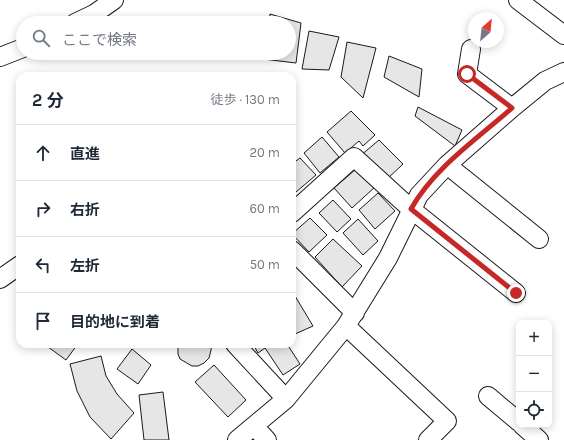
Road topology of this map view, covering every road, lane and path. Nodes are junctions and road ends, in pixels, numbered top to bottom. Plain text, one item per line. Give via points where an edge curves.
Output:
1 (114, 0) edge
2 (518, 0) edge
3 (90, 16) edge
4 (564, 36) edge
5 (471, 49) dead end
6 (16, 51) edge
7 (0, 57) edge
8 (564, 72) edge
9 (512, 108) junction
10 (448, 165) junction
11 (296, 209) edge
12 (411, 209) junction
13 (539, 239) dead end
14 (296, 255) edge
15 (16, 268) edge
16 (0, 279) edge
17 (516, 293) dead end
18 (350, 320) junction
19 (239, 348) edge
20 (488, 396) dead end
21 (286, 399) junction
22 (516, 419) edge
23 (254, 426) junction
24 (525, 428) edge
25 (237, 440) edge
26 (267, 440) edge
27 (428, 440) edge
28 (539, 440) edge

1 - 3 street
2 - 4 street
5 - 9 street via 467,74
6 - 7 street
8 - 9 street via 546,81
9 - 10 street
10 - 12 street via 419,195
10 - 13 street
11 - 12 street via 354,157
12 - 17 street
12 - 18 street via 388,258
14 - 18 street
15 - 16 street
18 - 21 street
18 - 27 street via 446,420
19 - 21 street
20 - 22 street
21 - 23 street
23 - 25 street
23 - 26 street
24 - 28 street

